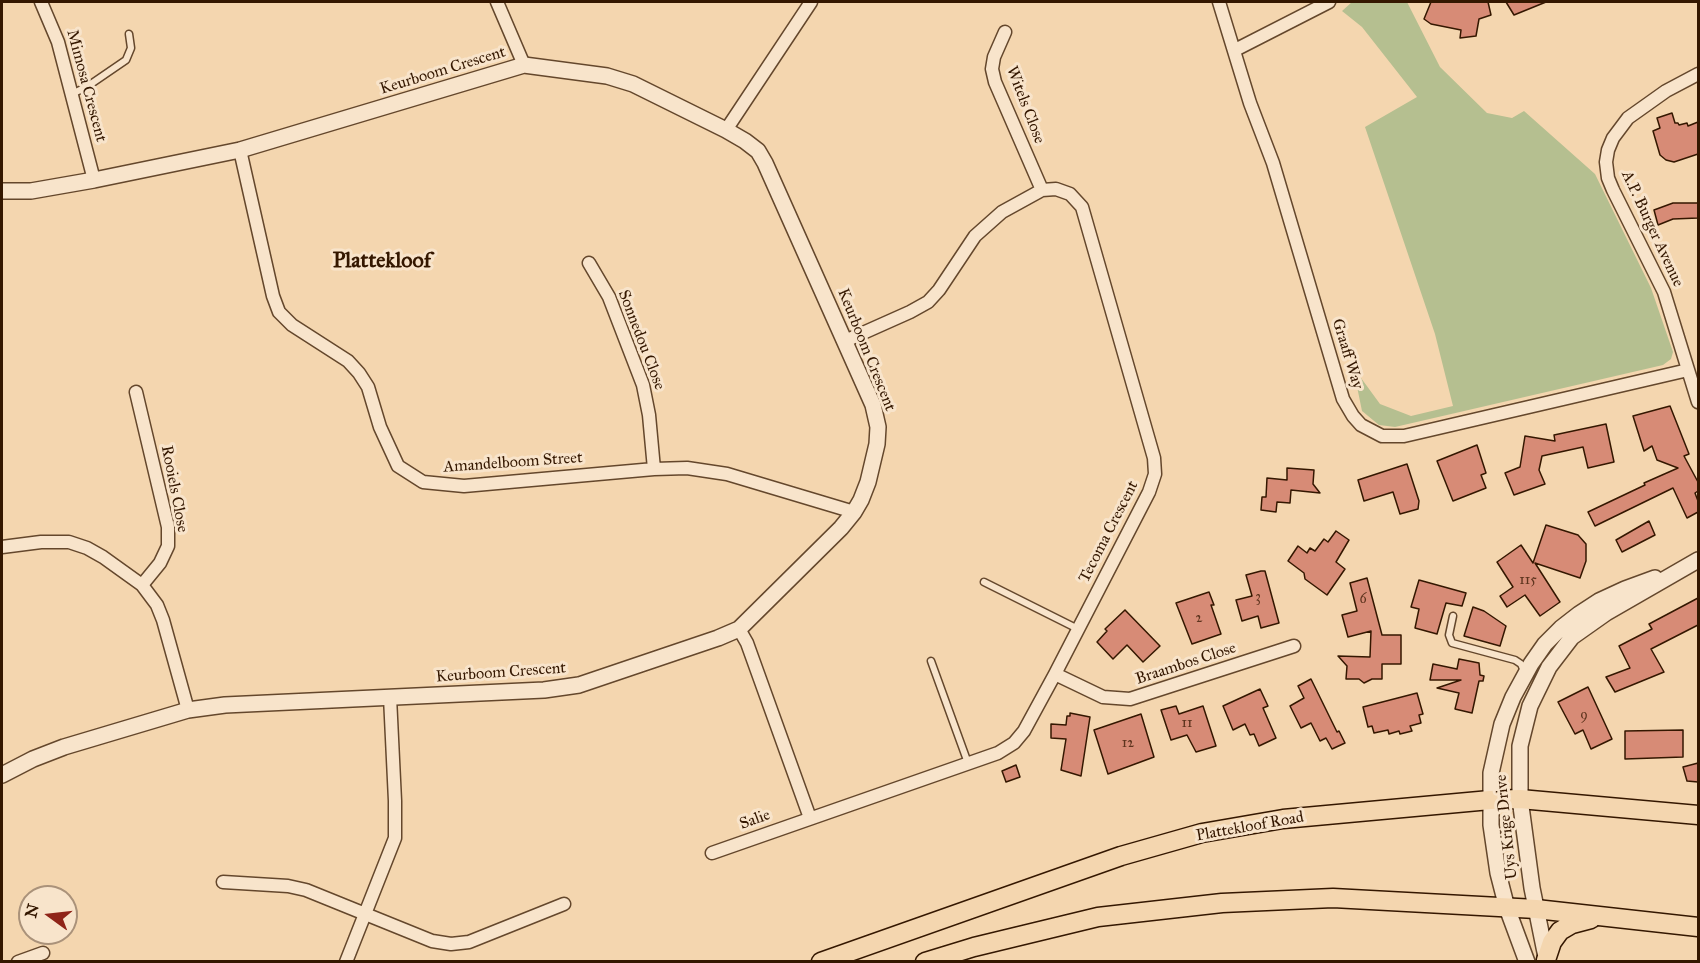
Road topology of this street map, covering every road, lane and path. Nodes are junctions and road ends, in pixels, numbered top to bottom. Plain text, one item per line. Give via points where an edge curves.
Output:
1 (41, 2) edge
2 (497, 2) edge
3 (811, 2) edge
4 (1219, 2) edge
5 (1329, 2) edge
6 (1005, 32) dead end
7 (129, 34) dead end
8 (1235, 50) junction
9 (524, 65) junction
10 (1698, 74) edge
11 (72, 93) junction
12 (726, 129) junction
13 (240, 150) junction
14 (94, 180) junction
15 (1042, 190) junction
16 (2, 191) edge
17 (589, 263) dead end
18 (845, 341) junction
19 (1688, 370) junction
20 (136, 392) dead end
21 (1698, 402) edge
22 (654, 469) junction
23 (854, 512) junction
24 (2, 547) edge
25 (1698, 560) edge
26 (1669, 575) junction
27 (984, 582) dead end
28 (142, 585) junction
29 (1453, 616) dead end
30 (739, 629) junction
31 (1078, 629) junction
32 (1294, 646) dead end
33 (931, 661) dead end
34 (1055, 674) junction
35 (1525, 674) junction
36 (390, 697) junction
37 (188, 710) junction
38 (968, 763) junction
39 (2, 776) edge
40 (1520, 799) junction
41 (1490, 800) junction
42 (1698, 815) edge
43 (810, 818) junction
44 (712, 853) dead end
45 (224, 882) dead end
46 (564, 904) dead end
47 (1507, 908) junction
48 (1536, 909) junction
49 (365, 914) junction
50 (1598, 917) junction
51 (1698, 927) edge
52 (43, 953) dead end
53 (1546, 961) edge
54 (18, 962) edge
55 (346, 962) edge
56 (821, 962) edge
57 (925, 962) edge
58 (1527, 962) edge

1 - 11 street, Mimosa Crescent via 58,42
2 - 9 street
3 - 12 street
4 - 8 street, Graaff Way
5 - 8 street
6 - 15 street, Witels Close via 992,69
7 - 11 lane via 132,48 126,60
8 - 19 street, Graaff Way via 1343,399 1361,425 1382,436 1404,436
9 - 12 street, Keurboom Crescent via 607,76 633,84
9 - 13 street, Keurboom Crescent
10 - 19 street, A.P. Burger Avenue via 1628,118 1613,138 1606,162 1613,190 1664,292
11 - 14 street, Mimosa Crescent
12 - 18 street, Keurboom Crescent via 752,146 765,163
13 - 14 street, Keurboom Crescent
13 - 22 street, Amandelboom Street via 279,312 359,373 398,466 423,482 464,486
14 - 16 street, Keurboom Crescent
15 - 18 street via 987,223 928,302
15 - 31 street, Tecoma Crescent via 1070,194 1082,207 1154,458 1155,474 1149,492
17 - 22 street, Sonnedou Close via 609,297 643,385
18 - 23 street, Keurboom Crescent via 873,405 878,427 868,482
19 - 21 street, A.P. Burger Avenue
20 - 28 street, Rooiels Close via 168,527 168,546
22 - 23 street, Amandelboom Street via 716,472
23 - 30 street, Keurboom Crescent
24 - 28 street via 69,542 95,552
25 - 26 street, Uys Krige Drive
26 - 35 street, Uys Krige Drive via 1625,589 1579,614 1545,644
26 - 40 street, Uys Krige Drive via 1591,622 1556,657 1538,687 1524,725 1519,760
27 - 31 lane
28 - 37 street via 158,606
29 - 35 lane via 1449,635 1452,643 1515,660
30 - 36 street, Keurboom Crescent via 579,685
30 - 43 street
31 - 34 street, Tecoma Crescent
32 - 34 street, Braambos Close via 1130,699 1103,697
33 - 38 lane
34 - 38 street, Tecoma Crescent via 1014,743
35 - 41 street, Uys Krige Drive via 1499,736
36 - 37 street, Keurboom Crescent
36 - 49 street via 396,821 394,838
37 - 39 street, Keurboom Crescent via 64,747
38 - 43 street, Tecoma Crescent
40 - 41 main road, Plattekloof Road
40 - 42 main road, Plattekloof Road
40 - 48 street, Uys Krige Drive
41 - 47 street, Uys Krige Drive via 1496,861
41 - 56 main road, Plattekloof Road via 1283,819 1202,833 1121,856
43 - 44 street, Salie
45 - 49 street via 306,890
46 - 49 street via 469,942 451,944 432,941
47 - 48 main road
47 - 57 main road via 1333,898 1222,903 1098,917
47 - 58 street, Uys Krige Drive
48 - 50 main road
48 - 53 street, Uys Krige Drive
49 - 55 street
50 - 51 main road
50 - 53 main road via 1560,931
52 - 54 street

